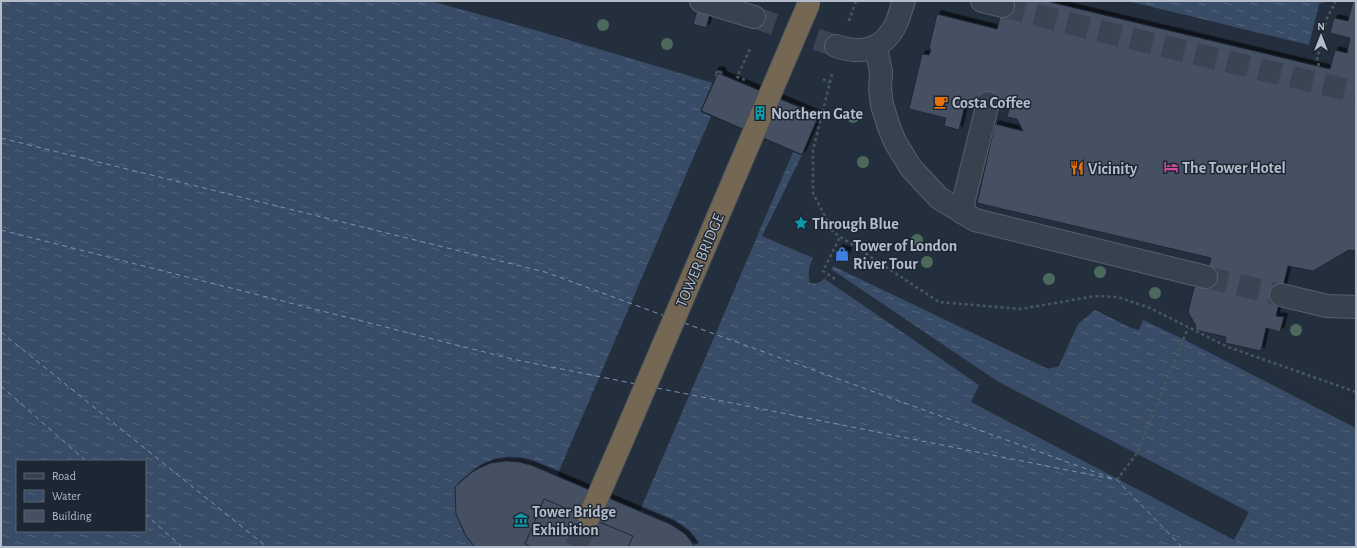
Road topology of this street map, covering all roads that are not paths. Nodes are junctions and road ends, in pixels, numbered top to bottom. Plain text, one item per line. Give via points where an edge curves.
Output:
1 (701, 1) edge
2 (904, 1) edge
3 (982, 1) edge
4 (809, 3) dead end
5 (1003, 6) tunnel mouth
6 (754, 17) tunnel mouth
7 (838, 47) tunnel mouth
8 (876, 47) junction
9 (988, 103) dead end
10 (963, 213) junction
11 (1206, 277) tunnel mouth
12 (1281, 295) tunnel mouth
13 (1356, 307) edge
14 (589, 517) tunnel mouth

1 - 6 street
2 - 8 street via 888,38
3 - 5 street
4 - 14 highway, TOWER BRIDGE, bridge
7 - 8 street via 857,51
8 - 10 street via 881,72 882,105 896,142 911,168 939,198
9 - 10 street via 964,199
10 - 11 street via 975,220
12 - 13 street via 1327,306

